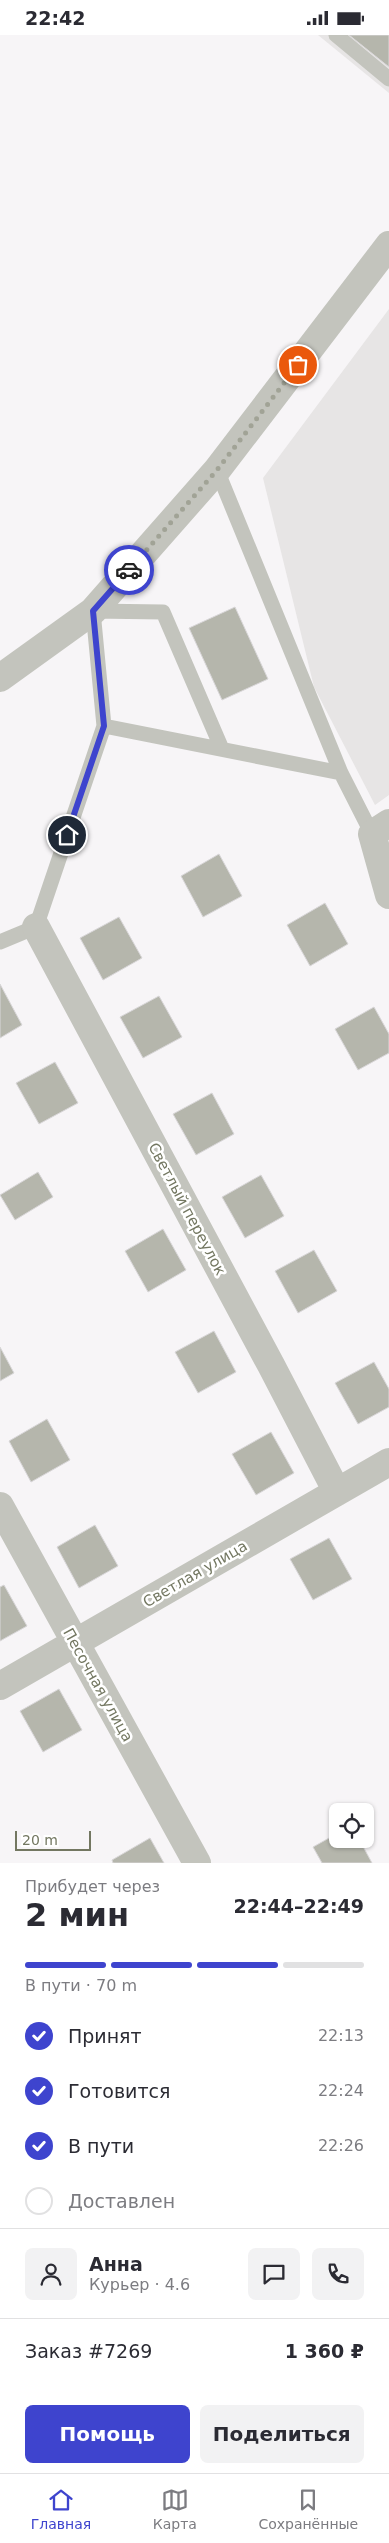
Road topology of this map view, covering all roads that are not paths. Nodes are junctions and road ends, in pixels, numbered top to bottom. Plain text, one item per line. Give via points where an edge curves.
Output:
1 (336, 35) edge
2 (389, 79) edge
3 (389, 245) edge
4 (217, 470) junction
5 (93, 611) junction
6 (0, 678) edge
7 (104, 726) junction
8 (222, 749) junction
9 (341, 773) junction
10 (380, 829) edge
11 (389, 895) edge
12 (36, 927) junction
13 (0, 941) edge
14 (389, 1462) edge
15 (336, 1492) junction
16 (0, 1506) edge
17 (75, 1643) junction
18 (0, 1686) edge
19 (197, 1863) edge

1 - 2 lane
3 - 4 street
4 - 5 street
4 - 9 lane
5 - 6 street
5 - 7 lane
5 - 8 lane via 163,613
7 - 8 lane
7 - 12 lane
8 - 9 lane
9 - 10 lane
10 - 11 street
12 - 13 lane
12 - 15 street, Светлый переулок via 272,1365
14 - 15 street, Светлая улица
15 - 17 street, Светлая улица
16 - 17 street, Песочная улица
17 - 18 street, Светлая улица
17 - 19 street, Песочная улица

